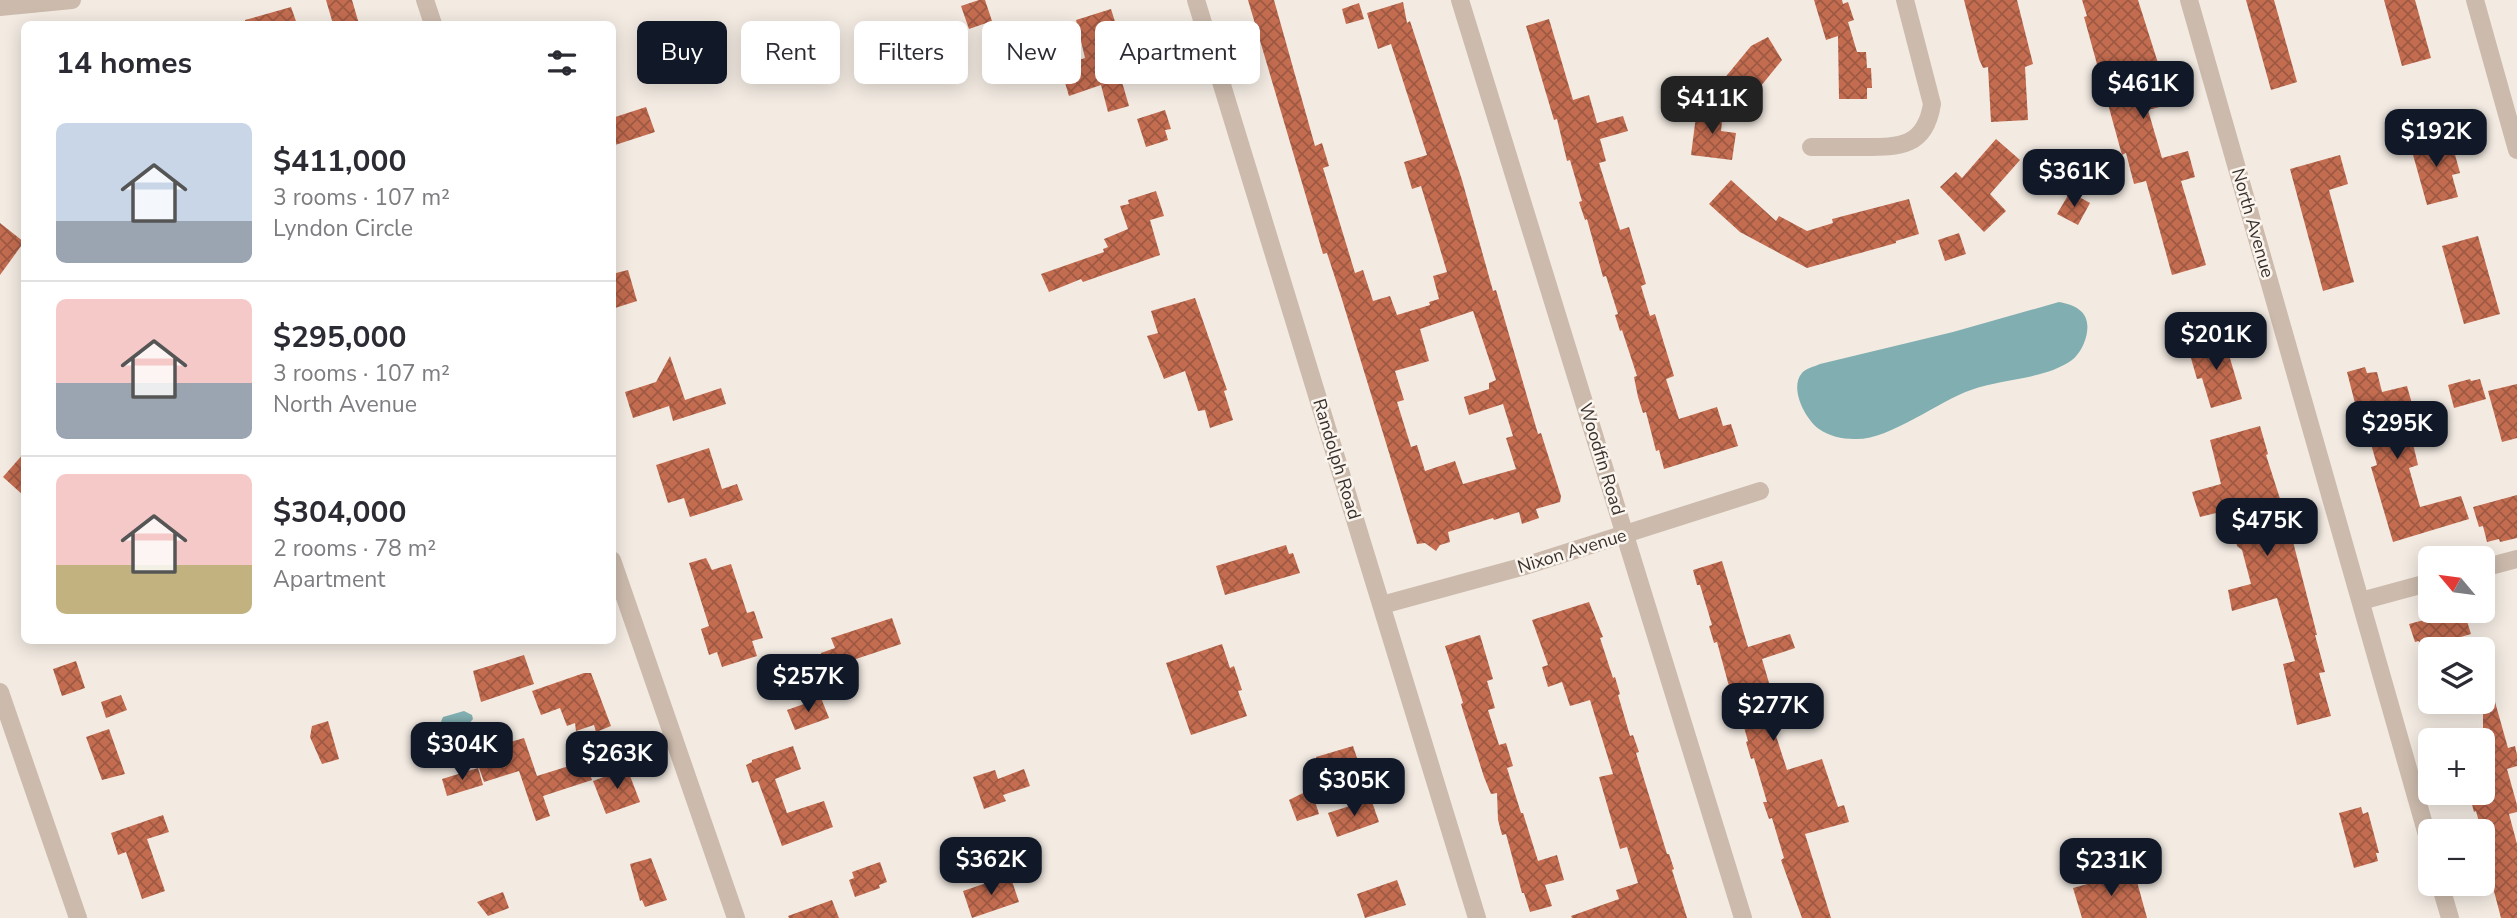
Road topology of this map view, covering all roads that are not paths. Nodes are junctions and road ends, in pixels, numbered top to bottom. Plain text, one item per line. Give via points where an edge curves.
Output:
1 (72, 0) edge
2 (425, 0) edge
3 (1196, 0) edge
4 (1460, 0) edge
5 (1905, 0) edge
6 (2189, 0) edge
7 (2475, 0) edge
8 (0, 7) edge
9 (432, 21) edge
10 (1811, 146) dead end
11 (2517, 150) edge
12 (1760, 491) dead end
13 (1625, 534) junction
14 (2517, 559) edge
15 (2496, 565) edge
16 (616, 572) edge
17 (2418, 586) edge
18 (2361, 601) junction
19 (1382, 605) junction
20 (0, 692) edge
21 (2423, 819) edge
22 (2444, 896) edge
23 (78, 918) edge
24 (736, 918) edge
25 (1477, 918) edge
26 (1743, 918) edge
27 (2450, 918) edge

1 - 8 street
2 - 9 street
3 - 19 street, Randolph Road
4 - 13 street, Woodfin Road
5 - 10 street via 1931,104 1923,131 1895,147
6 - 18 street, North Avenue
7 - 11 street
12 - 13 street, Nixon Avenue
13 - 19 street, Nixon Avenue
13 - 26 street, Woodfin Road
14 - 15 street
16 - 24 street
17 - 18 street
18 - 21 street, North Avenue
19 - 25 street, Randolph Road
20 - 23 street
22 - 27 street

